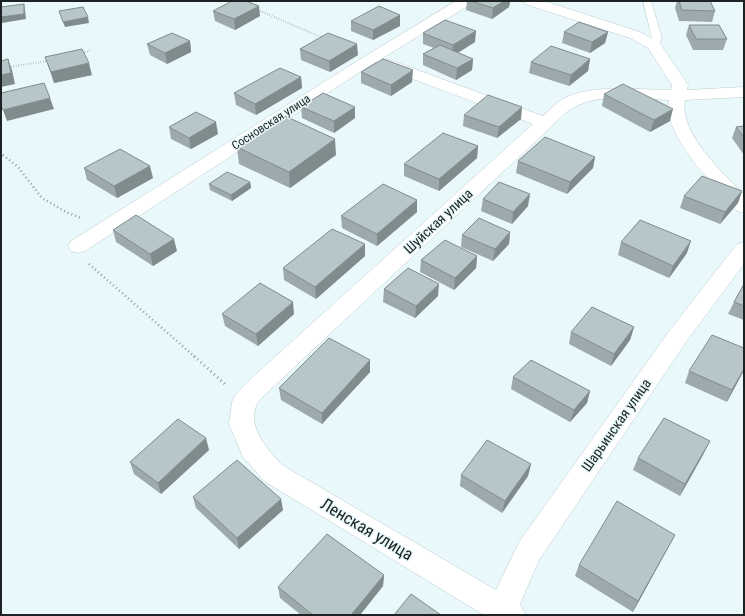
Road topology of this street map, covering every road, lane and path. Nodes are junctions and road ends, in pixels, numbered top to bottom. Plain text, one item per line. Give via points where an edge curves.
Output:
1 (466, 1) edge
2 (530, 1) edge
3 (647, 1) edge
4 (252, 8) edge
5 (324, 39) edge
6 (654, 45) junction
7 (91, 50) dead end
8 (78, 54) edge
9 (372, 58) junction
10 (50, 60) edge
11 (1, 68) edge
12 (744, 92) edge
13 (678, 95) junction
14 (544, 123) junction
15 (1, 153) edge
16 (744, 207) edge
17 (78, 246) junction
18 (744, 250) edge
19 (243, 413) junction
20 (507, 612) edge

1 - 9 street, Сосновская улица
2 - 6 street via 635,35
3 - 6 lane via 657,38
4 - 5 path
6 - 13 street via 680,85
7 - 8 path
9 - 14 street
9 - 17 street, Сосновская улица
10 - 11 path
12 - 13 street, Шуйская улица
13 - 14 street, Шуйская улица via 600,94 580,98 567,104
13 - 16 street via 676,111 682,131
14 - 19 street, Шуйская улица via 264,381
15 - 17 path via 18,167 42,198 82,219
17 - 19 path via 82,258 176,338
18 - 20 street, Шарьинская улица via 678,336 529,551
19 - 20 street, Ленская улица via 252,449 273,473

